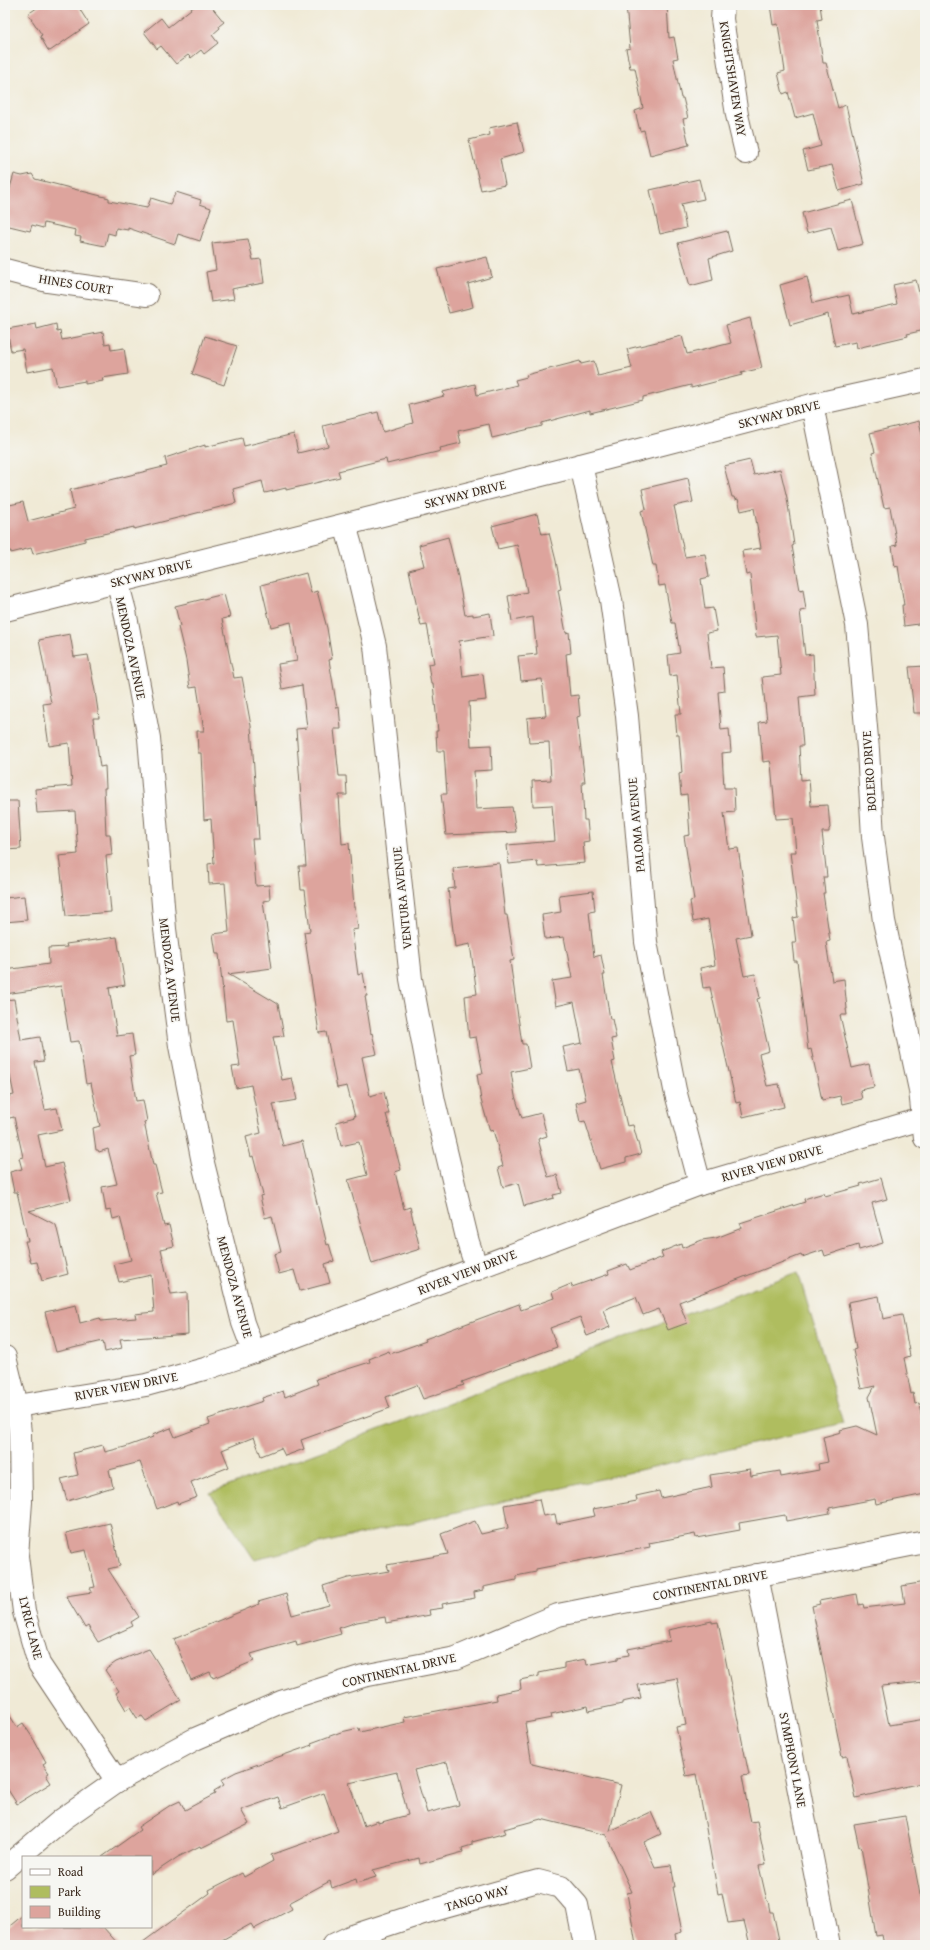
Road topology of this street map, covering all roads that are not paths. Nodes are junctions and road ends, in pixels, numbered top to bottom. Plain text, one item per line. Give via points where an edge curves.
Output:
1 (722, 5) edge
2 (746, 153) dead end
3 (5, 270) edge
4 (147, 295) dead end
5 (925, 380) edge
6 (812, 405) junction
7 (581, 465) junction
8 (344, 525) junction
9 (117, 581) junction
10 (5, 610) edge
11 (924, 1125) edge
12 (700, 1184) junction
13 (477, 1269) junction
14 (254, 1352) junction
15 (5, 1357) edge
16 (11, 1407) edge
17 (925, 1542) edge
18 (757, 1575) junction
19 (117, 1781) junction
20 (5, 1868) edge
21 (333, 1945) edge
22 (585, 1945) edge
23 (829, 1945) edge

1 - 2 street, KNIGHTSHAVEN WAY via 737,115
3 - 4 street, HINES COURT via 48,281
5 - 6 street, SKYWAY DRIVE
6 - 7 street, SKYWAY DRIVE
6 - 11 street, BOLERO DRIVE via 857,625 874,845 884,921 920,1090
7 - 8 street, SKYWAY DRIVE
7 - 12 street, PALOMA AVENUE via 612,607 627,716 646,942 675,1090
8 - 9 street, SKYWAY DRIVE
8 - 13 street, VENTURA AVENUE via 375,646 411,979 434,1101 468,1242
9 - 10 street, SKYWAY DRIVE
9 - 14 street, MENDOZA AVENUE via 149,738 164,929 180,1046 203,1163 243,1323
11 - 12 street, RIVER VIEW DRIVE
12 - 13 street, RIVER VIEW DRIVE
13 - 14 street, RIVER VIEW DRIVE
14 - 16 street, RIVER VIEW DRIVE via 146,1385
15 - 16 street, LYRIC LANE
16 - 19 street, LYRIC LANE via 20,1433 21,1502 17,1556 24,1612 39,1664
17 - 18 street, CONTINENTAL DRIVE
18 - 19 street, CONTINENTAL DRIVE via 558,1615 456,1658 363,1676 281,1702 195,1739
18 - 23 street, SYMPHONY LANE
19 - 20 street, CONTINENTAL DRIVE via 63,1819
21 - 22 street, TANGO WAY via 420,1914 538,1881 560,1887 577,1906

